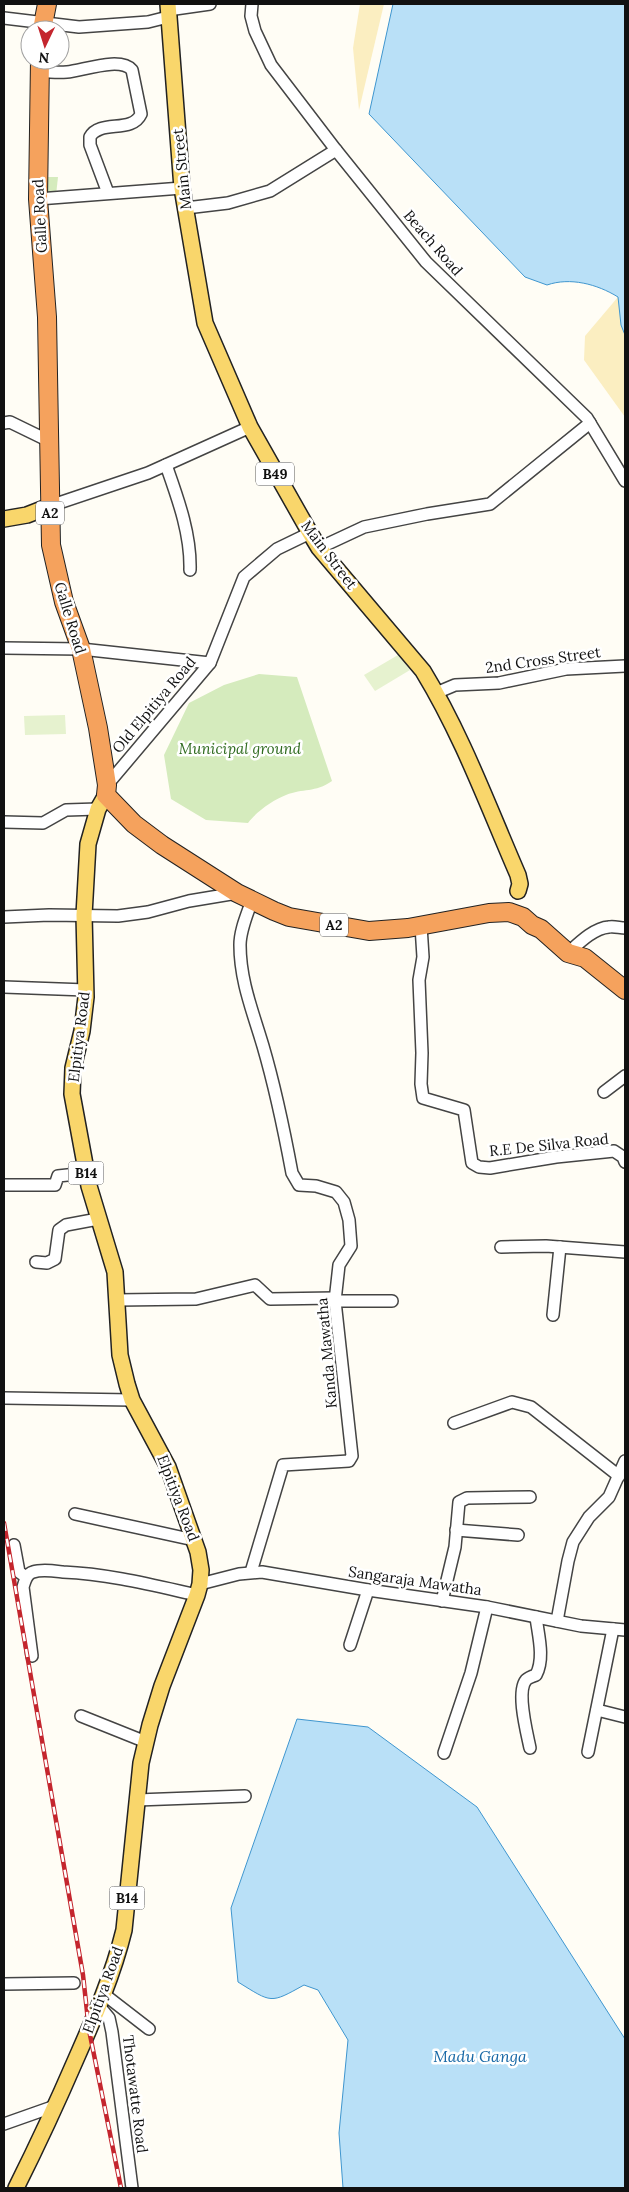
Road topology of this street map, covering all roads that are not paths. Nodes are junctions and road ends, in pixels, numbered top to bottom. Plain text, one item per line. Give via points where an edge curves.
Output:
1 (47, 4) edge
2 (210, 4) edge
3 (252, 4) edge
4 (168, 10) edge
5 (4, 18) edge
6 (43, 20) edge
7 (20, 21) edge
8 (70, 27) edge
9 (39, 70) edge
10 (59, 70) edge
11 (336, 150) junction
12 (182, 188) junction
13 (108, 193) junction
14 (38, 199) junction
15 (186, 208) junction
16 (4, 423) edge
17 (590, 423) junction
18 (250, 427) junction
19 (49, 441) junction
20 (166, 465) junction
21 (625, 481) edge
22 (50, 506) junction
23 (4, 519) edge
24 (310, 534) junction
25 (320, 548) junction
26 (190, 570) dead end
27 (4, 648) edge
28 (81, 649) junction
29 (210, 663) junction
30 (625, 666) edge
31 (436, 693) junction
32 (104, 796) junction
33 (4, 822) edge
34 (244, 896) junction
35 (516, 898) junction
36 (84, 915) junction
37 (4, 917) edge
38 (445, 920) junction
39 (420, 926) junction
40 (625, 928) edge
41 (540, 929) junction
42 (568, 953) junction
43 (4, 987) edge
44 (86, 990) junction
45 (625, 990) edge
46 (625, 1076) edge
47 (604, 1092) dead end
48 (625, 1162) edge
49 (86, 1173) junction
50 (4, 1185) edge
51 (98, 1219) junction
52 (560, 1247) junction
53 (502, 1248) dead end
54 (625, 1252) edge
55 (36, 1262) dead end
56 (335, 1299) junction
57 (117, 1300) junction
58 (392, 1301) dead end
59 (554, 1315) dead end
60 (4, 1398) edge
61 (132, 1400) junction
62 (454, 1423) dead end
63 (625, 1461) edge
64 (619, 1476) junction
65 (530, 1497) dead end
66 (75, 1514) dead end
67 (456, 1530) junction
68 (518, 1535) dead end
69 (194, 1540) junction
70 (14, 1545) dead end
71 (251, 1572) junction
72 (26, 1577) junction
73 (198, 1589) junction
74 (368, 1590) junction
75 (442, 1601) junction
76 (487, 1607) junction
77 (536, 1617) junction
78 (557, 1621) junction
79 (613, 1629) junction
80 (625, 1630) edge
81 (350, 1645) dead end
82 (32, 1656) dead end
83 (597, 1710) junction
84 (82, 1716) dead end
85 (625, 1717) edge
86 (146, 1742) junction
87 (530, 1748) dead end
88 (588, 1752) dead end
89 (444, 1753) dead end
90 (245, 1796) dead end
91 (137, 1800) junction
92 (74, 1983) dead end
93 (4, 1984) edge
94 (102, 2001) junction
95 (149, 2029) dead end
96 (55, 2106) junction
97 (4, 2124) edge
98 (16, 2188) edge
99 (132, 2188) edge

1 - 6 highway
2 - 4 street
3 - 11 street, Beach Road via 255,31 271,65
4 - 8 street via 148,22
4 - 12 main road, Main Street / B49
5 - 7 street
9 - 14 highway, Galle Road / A2
10 - 13 street via 67,72 123,64 132,70 141,114 138,120 132,124 97,129 90,137
11 - 15 street via 270,191 246,199
11 - 17 street, Beach Road via 426,262
12 - 13 street
12 - 15 main road, Main Street / B49
13 - 14 street
14 - 19 highway, Galle Road / A2 via 48,317
15 - 18 main road, Main Street / B49 via 205,323
16 - 19 street via 10,422
17 - 21 street, Beach Road
17 - 25 street via 490,504 364,528
18 - 20 street
18 - 24 main road, Main Street / B49
19 - 22 highway, Galle Road / A2
20 - 22 street
20 - 26 street via 182,512 191,554
22 - 23 main road
22 - 28 highway, Galle Road / A2 via 51,546 58,580
24 - 25 main road, Main Street / B49
24 - 29 street, Old Elpitiya Road via 277,549 244,577
25 - 31 main road, Main Street / B49 via 422,671
27 - 28 street
28 - 29 street
28 - 32 highway, Galle Road / A2
29 - 32 street, Old Elpitiya Road
30 - 31 street, 2nd Cross Street via 566,669 499,683 454,685
31 - 35 main road, Main Street / B49 via 464,746 518,875 520,884
32 - 33 street via 66,810 43,823
32 - 34 highway, A2 via 148,835
32 - 36 main road, Elpitiya Road / B14 via 88,844
34 - 36 street via 189,901 118,916
34 - 39 highway, A2 via 289,917 369,931
34 - 56 street, Kanda Mawatha via 240,943 242,974 275,1092 292,1173 299,1185 336,1192 344,1202 349,1220 351,1246 339,1266
35 - 38 highway, A2
35 - 41 highway, A2 via 537,920
36 - 37 street
36 - 44 main road, Elpitiya Road / B14
38 - 39 highway, A2
38 - 41 highway, A2 via 509,912
39 - 48 street, R.E De Silva Road via 423,1098 464,1110 472,1163 490,1168 614,1152
40 - 42 street via 598,930
41 - 42 highway, A2
42 - 45 highway, A2 via 585,958
43 - 44 street
44 - 49 main road, Elpitiya Road / B14 via 72,1094
46 - 47 street
49 - 50 street via 58,1176 55,1185
49 - 51 main road, Elpitiya Road / B14
51 - 55 street via 66,1225 59,1230 55,1259 47,1263
51 - 57 main road, Elpitiya Road / B14 via 115,1272
52 - 53 street
52 - 54 street
52 - 59 street
56 - 57 street via 270,1299 254,1285 196,1299
56 - 58 street
56 - 71 street, Kanda Mawatha via 352,1456 349,1462 282,1466
57 - 61 main road, Elpitiya Road / B14 via 120,1355
60 - 61 street
61 - 69 main road, Elpitiya Road / B14 via 168,1468
62 - 64 street via 512,1402 531,1407
63 - 64 street
64 - 78 street via 609,1497 589,1517 573,1542
65 - 67 street via 467,1498 459,1502
66 - 69 street
67 - 68 street
67 - 75 street
69 - 73 main road, Elpitiya Road / B14 via 200,1570
70 - 72 street via 19,1572
71 - 73 street, Sangaraja Mawatha
71 - 74 street, Sangaraja Mawatha
72 - 73 street via 31,1572 42,1570 73,1572
72 - 82 street via 23,1587
73 - 86 main road, Elpitiya Road / B14 via 162,1686
74 - 75 street, Sangaraja Mawatha
74 - 81 street
75 - 76 street, Sangaraja Mawatha
76 - 77 street, Sangaraja Mawatha
76 - 89 street via 471,1673
77 - 78 street, Sangaraja Mawatha
77 - 87 street via 540,1644 538,1672 527,1679 522,1700
78 - 79 street, Sangaraja Mawatha
79 - 80 street, Sangaraja Mawatha
79 - 83 street
83 - 85 street
83 - 88 street
84 - 86 street
86 - 91 main road, Elpitiya Road / B14
90 - 91 street
91 - 94 main road, Elpitiya Road / B14 via 124,1930
92 - 93 street
94 - 95 street
94 - 96 main road, Elpitiya Road / B14
94 - 99 street, Thotawatte Road via 112,2032
96 - 97 street
96 - 98 main road, Elpitiya Road / B14

